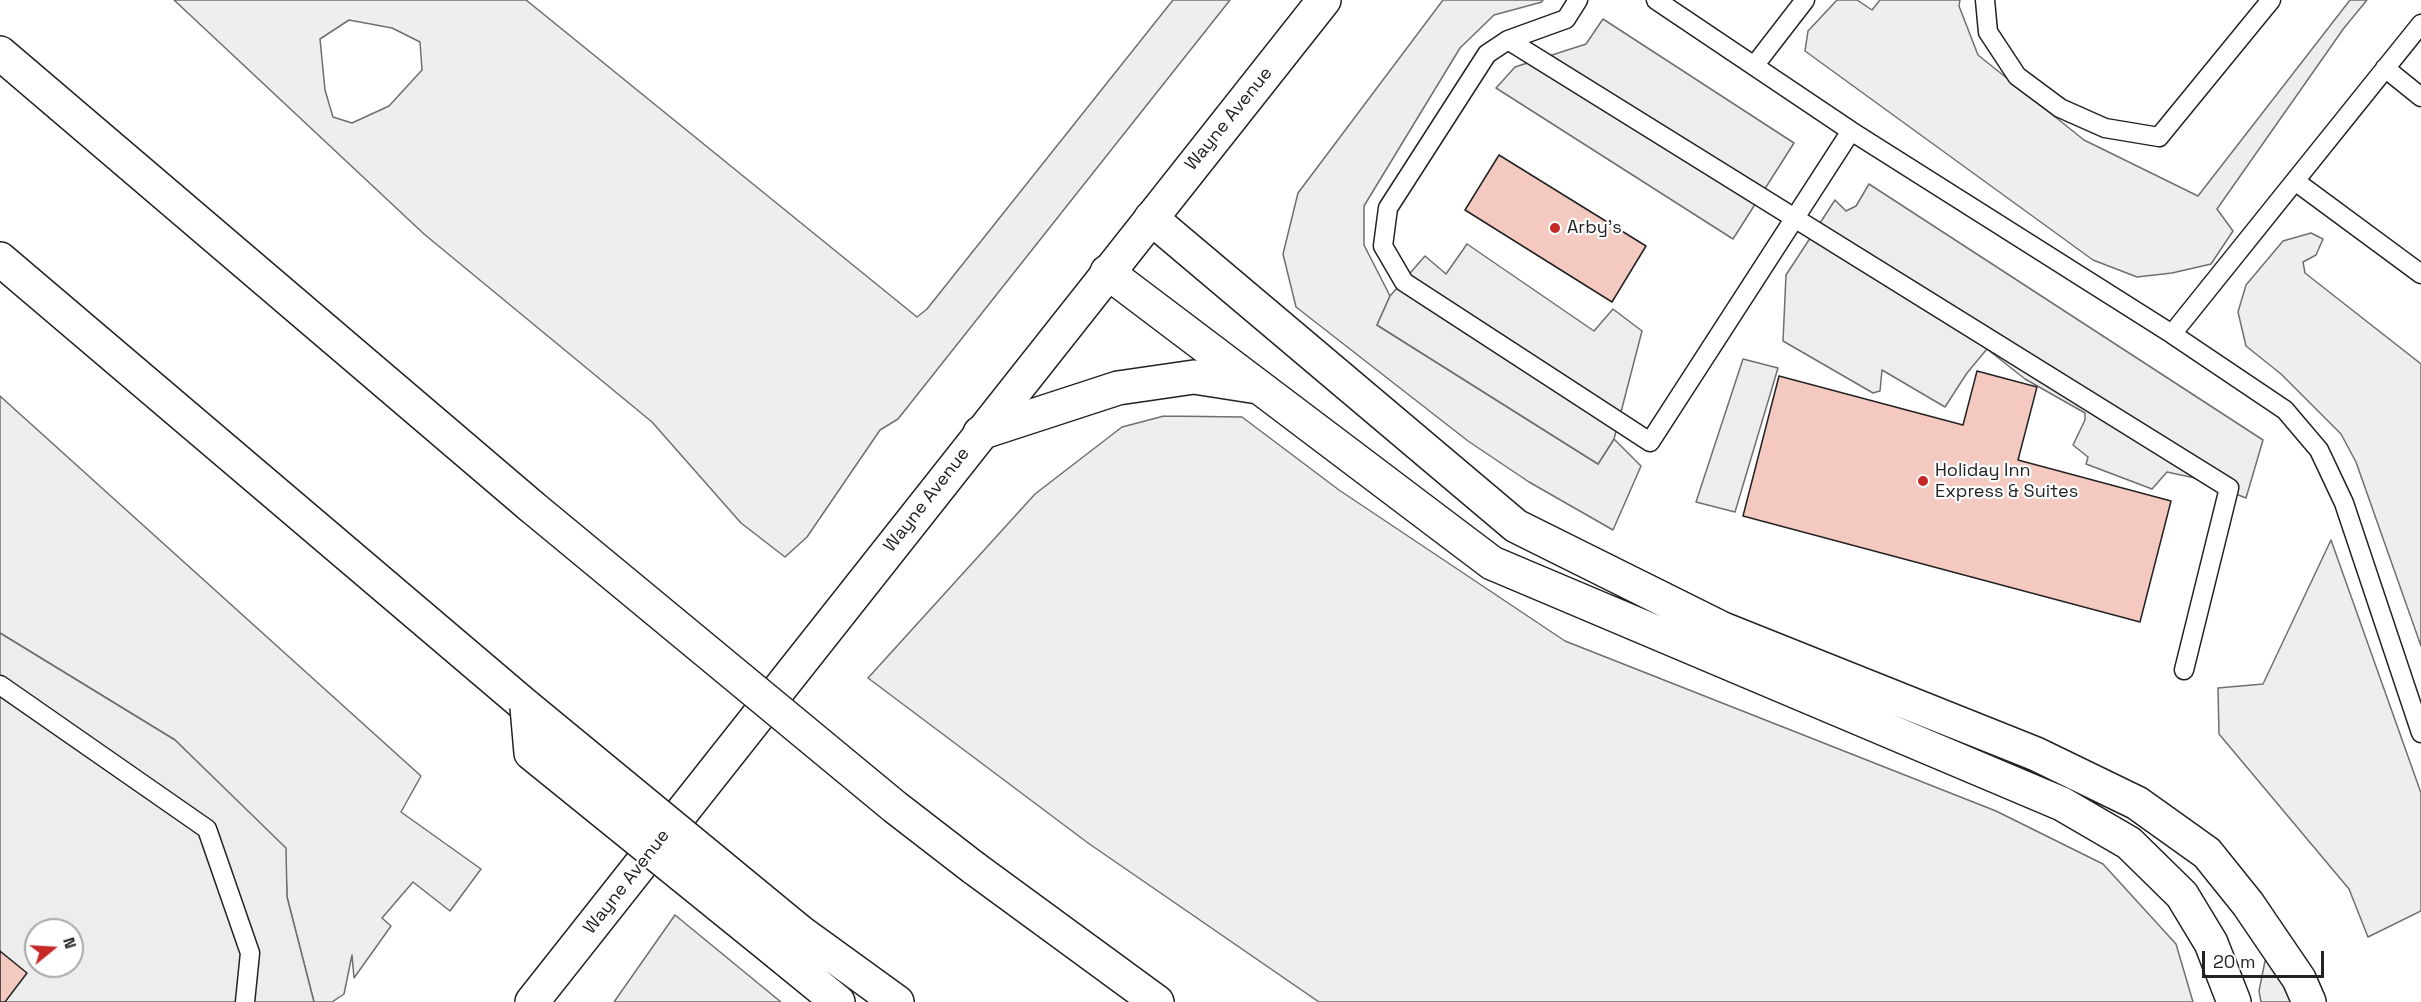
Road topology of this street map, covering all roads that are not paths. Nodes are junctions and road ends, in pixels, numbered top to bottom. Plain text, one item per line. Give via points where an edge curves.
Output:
1 (1324, 0) edge
2 (1578, 0) edge
3 (1656, 0) edge
4 (1805, 0) edge
5 (1985, 0) edge
6 (2247, 0) edge
7 (2266, 6) edge
8 (2421, 24) edge
9 (1508, 40) junction
10 (0, 53) edge
11 (1754, 66) junction
12 (2385, 68) junction
13 (2421, 97) edge
14 (1851, 131) junction
15 (2295, 181) junction
16 (1151, 218) junction
17 (1795, 218) junction
18 (0, 259) edge
19 (1107, 272) junction
20 (2421, 274) edge
21 (2172, 334) junction
22 (1260, 388) junction
23 (980, 433) junction
24 (2184, 670) dead end
25 (0, 685) edge
26 (2421, 732) edge
27 (788, 942) junction
28 (245, 1002) edge
29 (532, 1002) edge
30 (838, 1002) edge
31 (897, 1002) edge
32 (1156, 1002) edge
33 (2234, 1002) edge
34 (2309, 1002) edge

1 - 16 main road, Wayne Avenue
2 - 9 lane via 1566,19
3 - 11 lane
4 - 11 lane
5 - 7 lane via 1988,32 2017,76 2060,108 2105,129 2159,137
6 - 7 lane
8 - 12 lane
9 - 17 lane
9 - 17 lane via 1487,54 1388,208 1383,246 1404,282 1650,442
10 - 32 main road, bridge via 531,506 895,807
11 - 14 lane
12 - 13 lane
12 - 15 lane
14 - 17 lane
14 - 21 lane
15 - 20 lane
15 - 21 lane
16 - 19 main road, Wayne Avenue
16 - 34 main road via 1516,526 1724,629 2036,754 2137,802 2207,853 2248,904 2299,979
17 - 24 lane via 2229,488
18 - 27 main road, bridge via 527,706
19 - 22 main road
19 - 23 main road, Wayne Avenue
21 - 26 lane via 2285,410 2319,450 2344,503
22 - 23 main road via 1194,377 1118,388
22 - 33 main road via 1492,563 2062,804 2128,843 2182,895 2211,943
23 - 29 main road, Wayne Avenue
25 - 28 lane via 207,829 250,952
27 - 30 main road
27 - 31 main road

